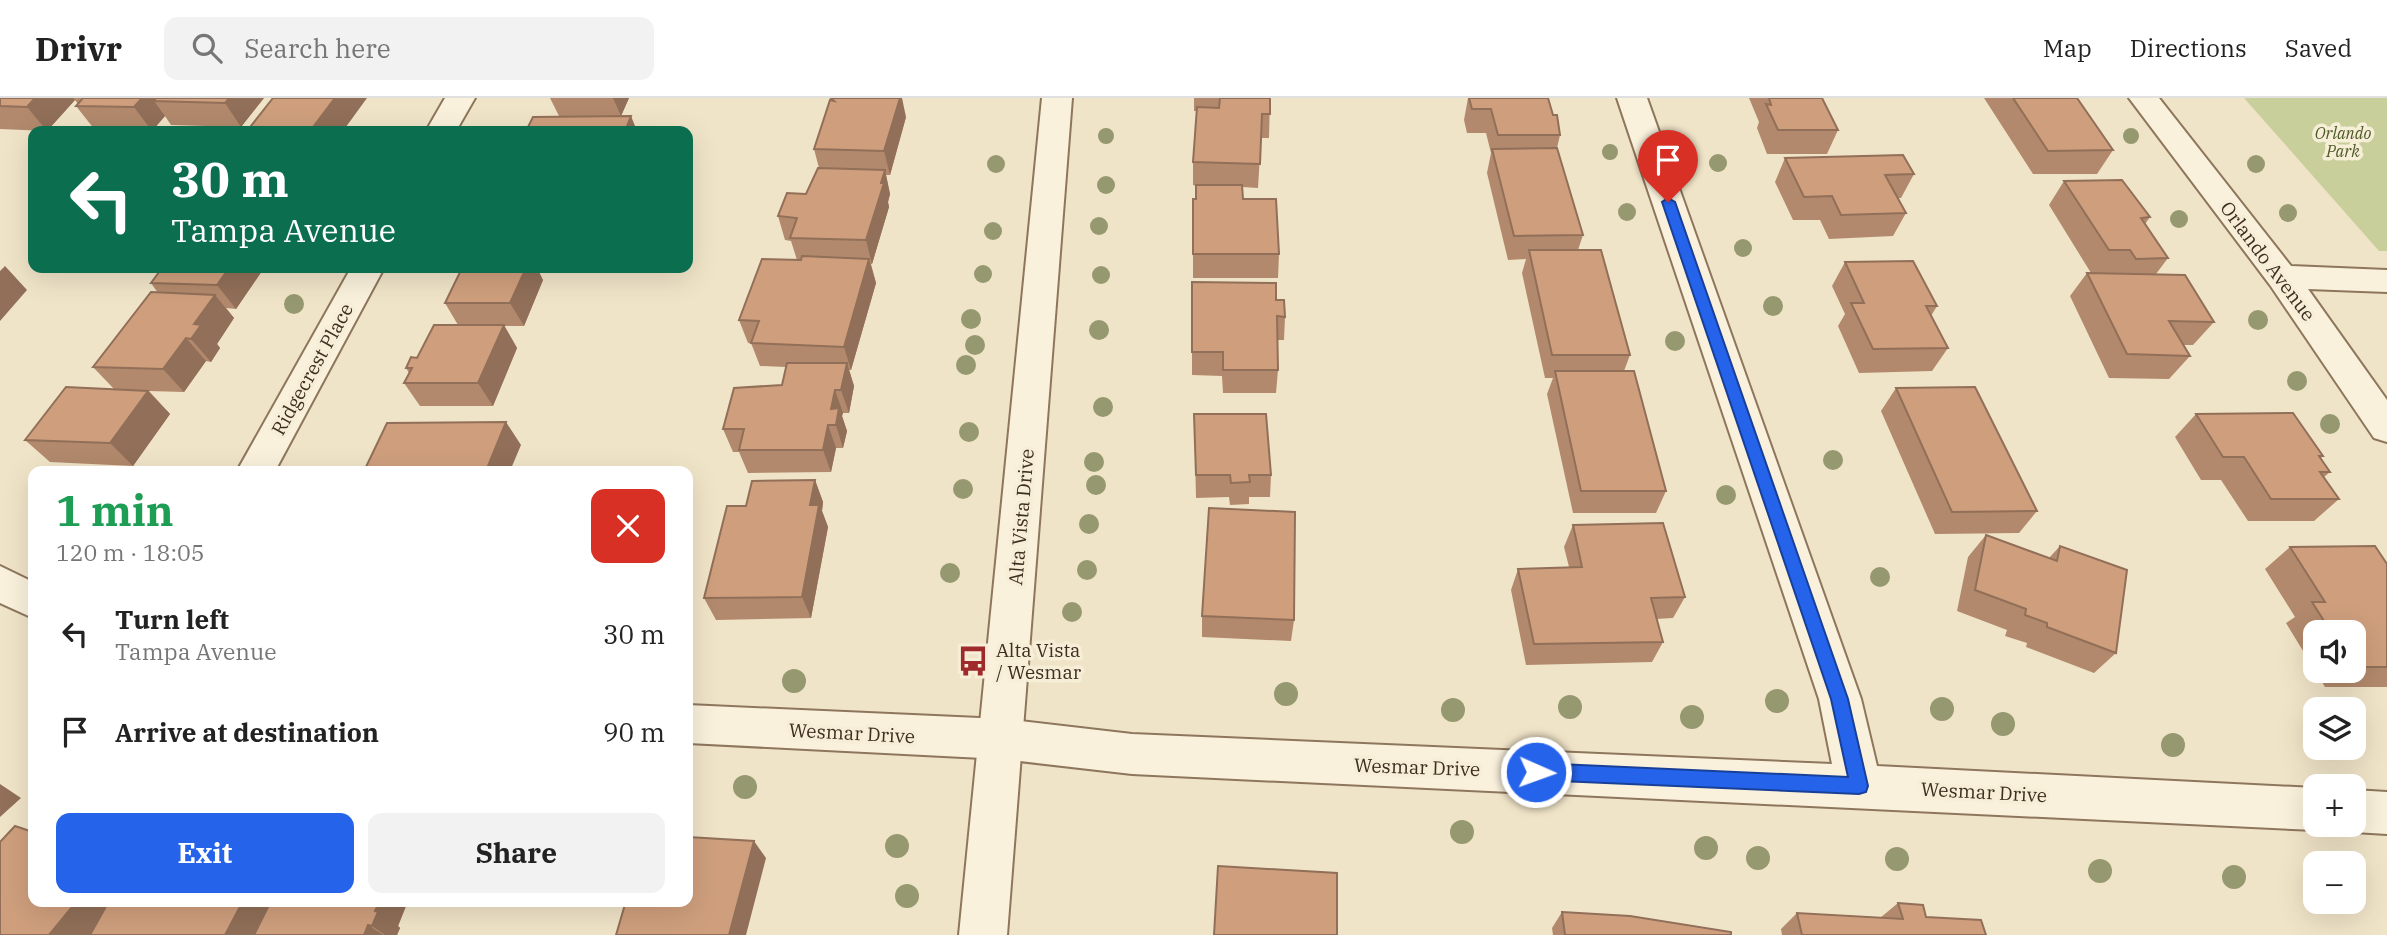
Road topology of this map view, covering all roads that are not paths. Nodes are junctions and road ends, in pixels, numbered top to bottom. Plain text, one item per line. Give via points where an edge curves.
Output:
1 (460, 98) edge
2 (1058, 98) edge
3 (1632, 98) edge
4 (2144, 98) edge
5 (444, 126) edge
6 (364, 273) edge
7 (2282, 277) junction
8 (2387, 281) edge
9 (2387, 428) edge
10 (259, 466) edge
11 (0, 583) edge
12 (28, 598) edge
13 (693, 724) edge
14 (1002, 739) junction
15 (1859, 786) junction
16 (2303, 809) edge
17 (2366, 812) edge
18 (2387, 813) edge
19 (983, 935) edge

1 - 5 street
2 - 14 street, Alta Vista Drive
3 - 15 street via 1840,699
4 - 7 street, Orlando Avenue
6 - 10 street, Ridgecrest Place
7 - 8 street
7 - 9 street, Orlando Avenue
11 - 12 street
13 - 14 street, Wesmar Drive
14 - 15 street, Wesmar Drive via 1132,754
14 - 19 street, Alta Vista Drive
15 - 16 street, Wesmar Drive
17 - 18 street

